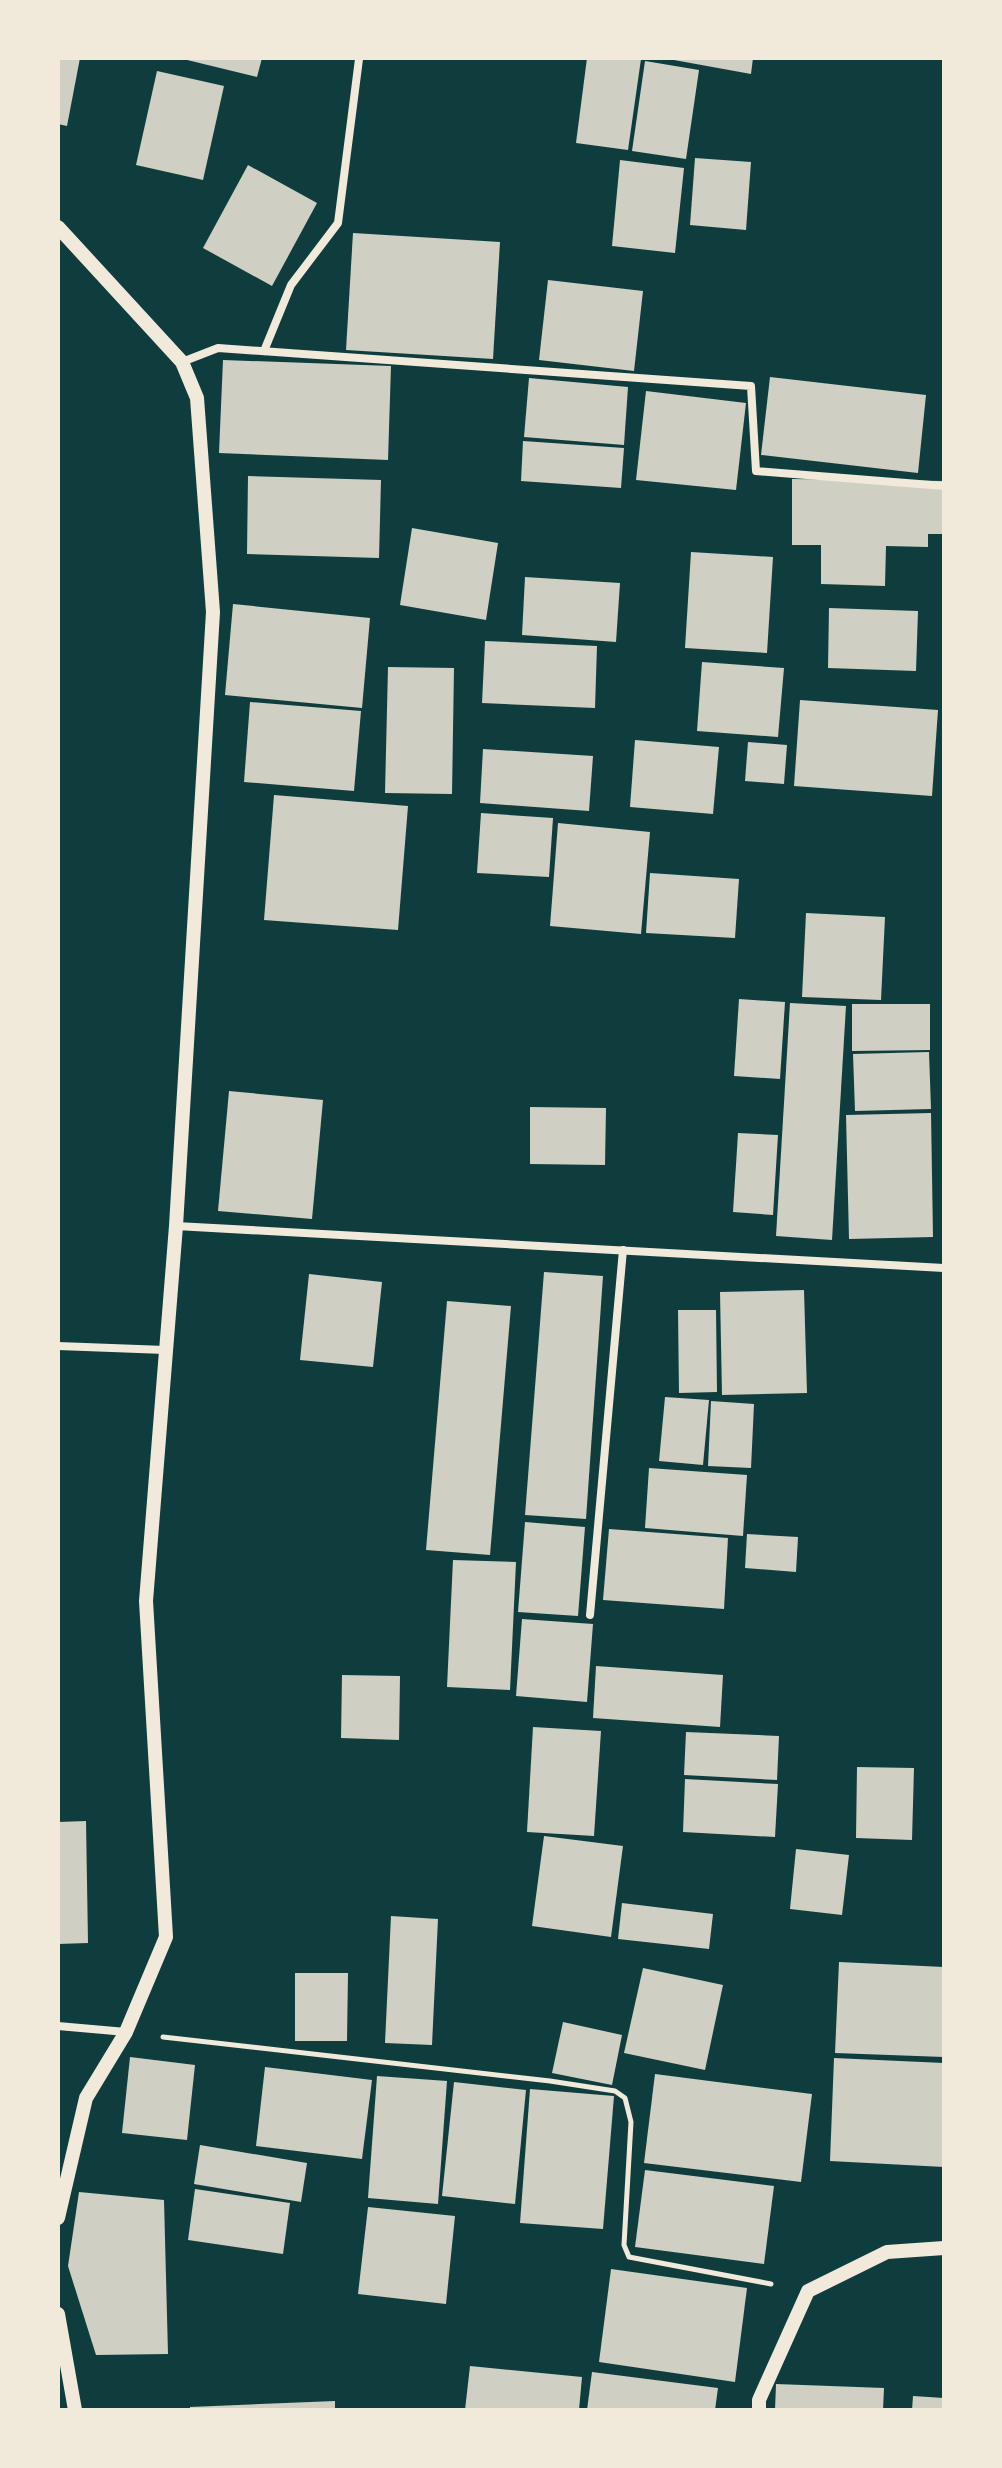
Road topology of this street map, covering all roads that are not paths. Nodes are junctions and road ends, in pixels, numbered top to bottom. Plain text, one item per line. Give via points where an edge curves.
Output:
1 (359, 59) edge
2 (58, 227) edge
3 (264, 351) junction
4 (182, 362) junction
5 (944, 486) edge
6 (176, 1226) junction
7 (623, 1250) junction
8 (944, 1268) edge
9 (58, 1346) edge
10 (165, 1350) junction
11 (590, 1615) dead end
12 (58, 2026) edge
13 (126, 2032) junction
14 (58, 2218) edge
15 (944, 2248) edge
16 (58, 2314) edge
17 (75, 2410) edge
18 (759, 2410) edge

1 - 3 street via 338,223 291,285
2 - 4 street
3 - 4 street via 218,348
3 - 5 street via 751,386 756,471
4 - 6 street via 197,398 213,612
6 - 7 street
6 - 10 street
7 - 8 street
7 - 11 street
9 - 10 street
10 - 13 street via 146,1601 166,1937
12 - 13 street
13 - 14 street via 86,2098
15 - 18 street via 887,2252 808,2291
16 - 17 street

